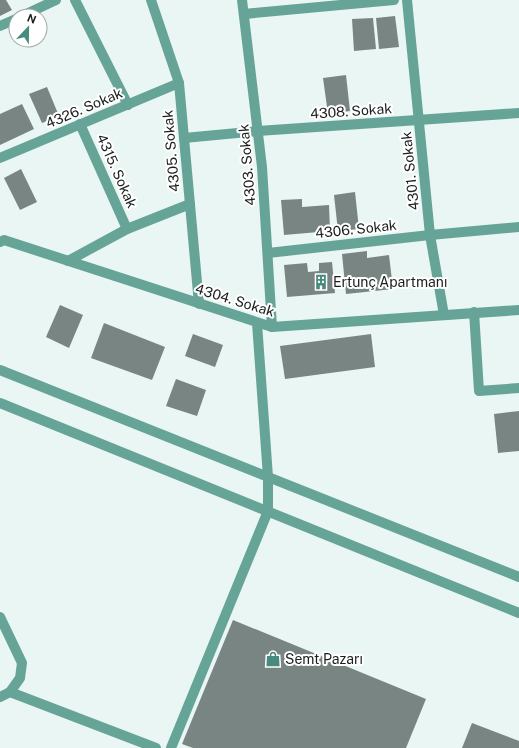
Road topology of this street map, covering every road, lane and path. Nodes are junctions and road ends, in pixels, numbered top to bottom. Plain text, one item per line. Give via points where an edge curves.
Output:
1 (56, 0) edge
2 (75, 0) edge
3 (151, 0) edge
4 (242, 0) edge
5 (394, 0) edge
6 (407, 0) edge
7 (39, 8) edge
8 (244, 14) junction
9 (179, 83) junction
10 (128, 104) junction
11 (519, 113) edge
12 (419, 120) junction
13 (80, 124) junction
14 (258, 131) junction
15 (184, 138) junction
16 (0, 158) edge
17 (190, 204) junction
18 (519, 227) edge
19 (127, 229) junction
20 (430, 235) junction
21 (1, 238) edge
22 (268, 253) junction
23 (68, 261) junction
24 (199, 304) junction
25 (519, 310) edge
26 (474, 312) junction
27 (444, 315) junction
28 (257, 322) junction
29 (272, 327) junction
30 (0, 370) edge
31 (519, 388) edge
32 (0, 403) edge
33 (268, 477) junction
34 (268, 511) junction
35 (519, 577) edge
36 (519, 613) edge
37 (0, 617) edge
38 (10, 692) junction
39 (0, 697) edge
40 (156, 748) edge
41 (171, 748) edge

1 - 7 street
2 - 10 street
3 - 9 street, 4305. Sokak
4 - 8 street, 4303. Sokak
5 - 8 street
6 - 12 street, 4301. Sokak
8 - 14 street, 4303. Sokak
9 - 10 street, 4326. Sokak
9 - 15 street, 4305. Sokak
10 - 13 street, 4326. Sokak
11 - 12 street, 4308. Sokak
12 - 14 street, 4308. Sokak
12 - 20 street, 4301. Sokak
13 - 16 street, 4326. Sokak
13 - 19 street, 4315. Sokak
14 - 15 street, 4308. Sokak
14 - 22 street, 4303. Sokak
15 - 17 street, 4305. Sokak
17 - 19 street
17 - 24 street, 4305. Sokak
18 - 20 street, 4306. Sokak
19 - 23 street
20 - 22 street, 4306. Sokak
20 - 27 street, 4301. Sokak
21 - 23 street, 4304. Sokak
22 - 29 street, 4303. Sokak
23 - 24 street, 4304. Sokak
24 - 28 street, 4304. Sokak
25 - 26 street, 4304. Sokak
26 - 27 street, 4304. Sokak
26 - 31 street via 478,391
27 - 29 street, 4304. Sokak
28 - 29 street, 4304. Sokak
28 - 33 street
30 - 33 street
32 - 34 street
33 - 34 street
33 - 35 street
34 - 36 street
34 - 41 street
37 - 38 street via 22,663 20,678
38 - 39 street
38 - 40 street

